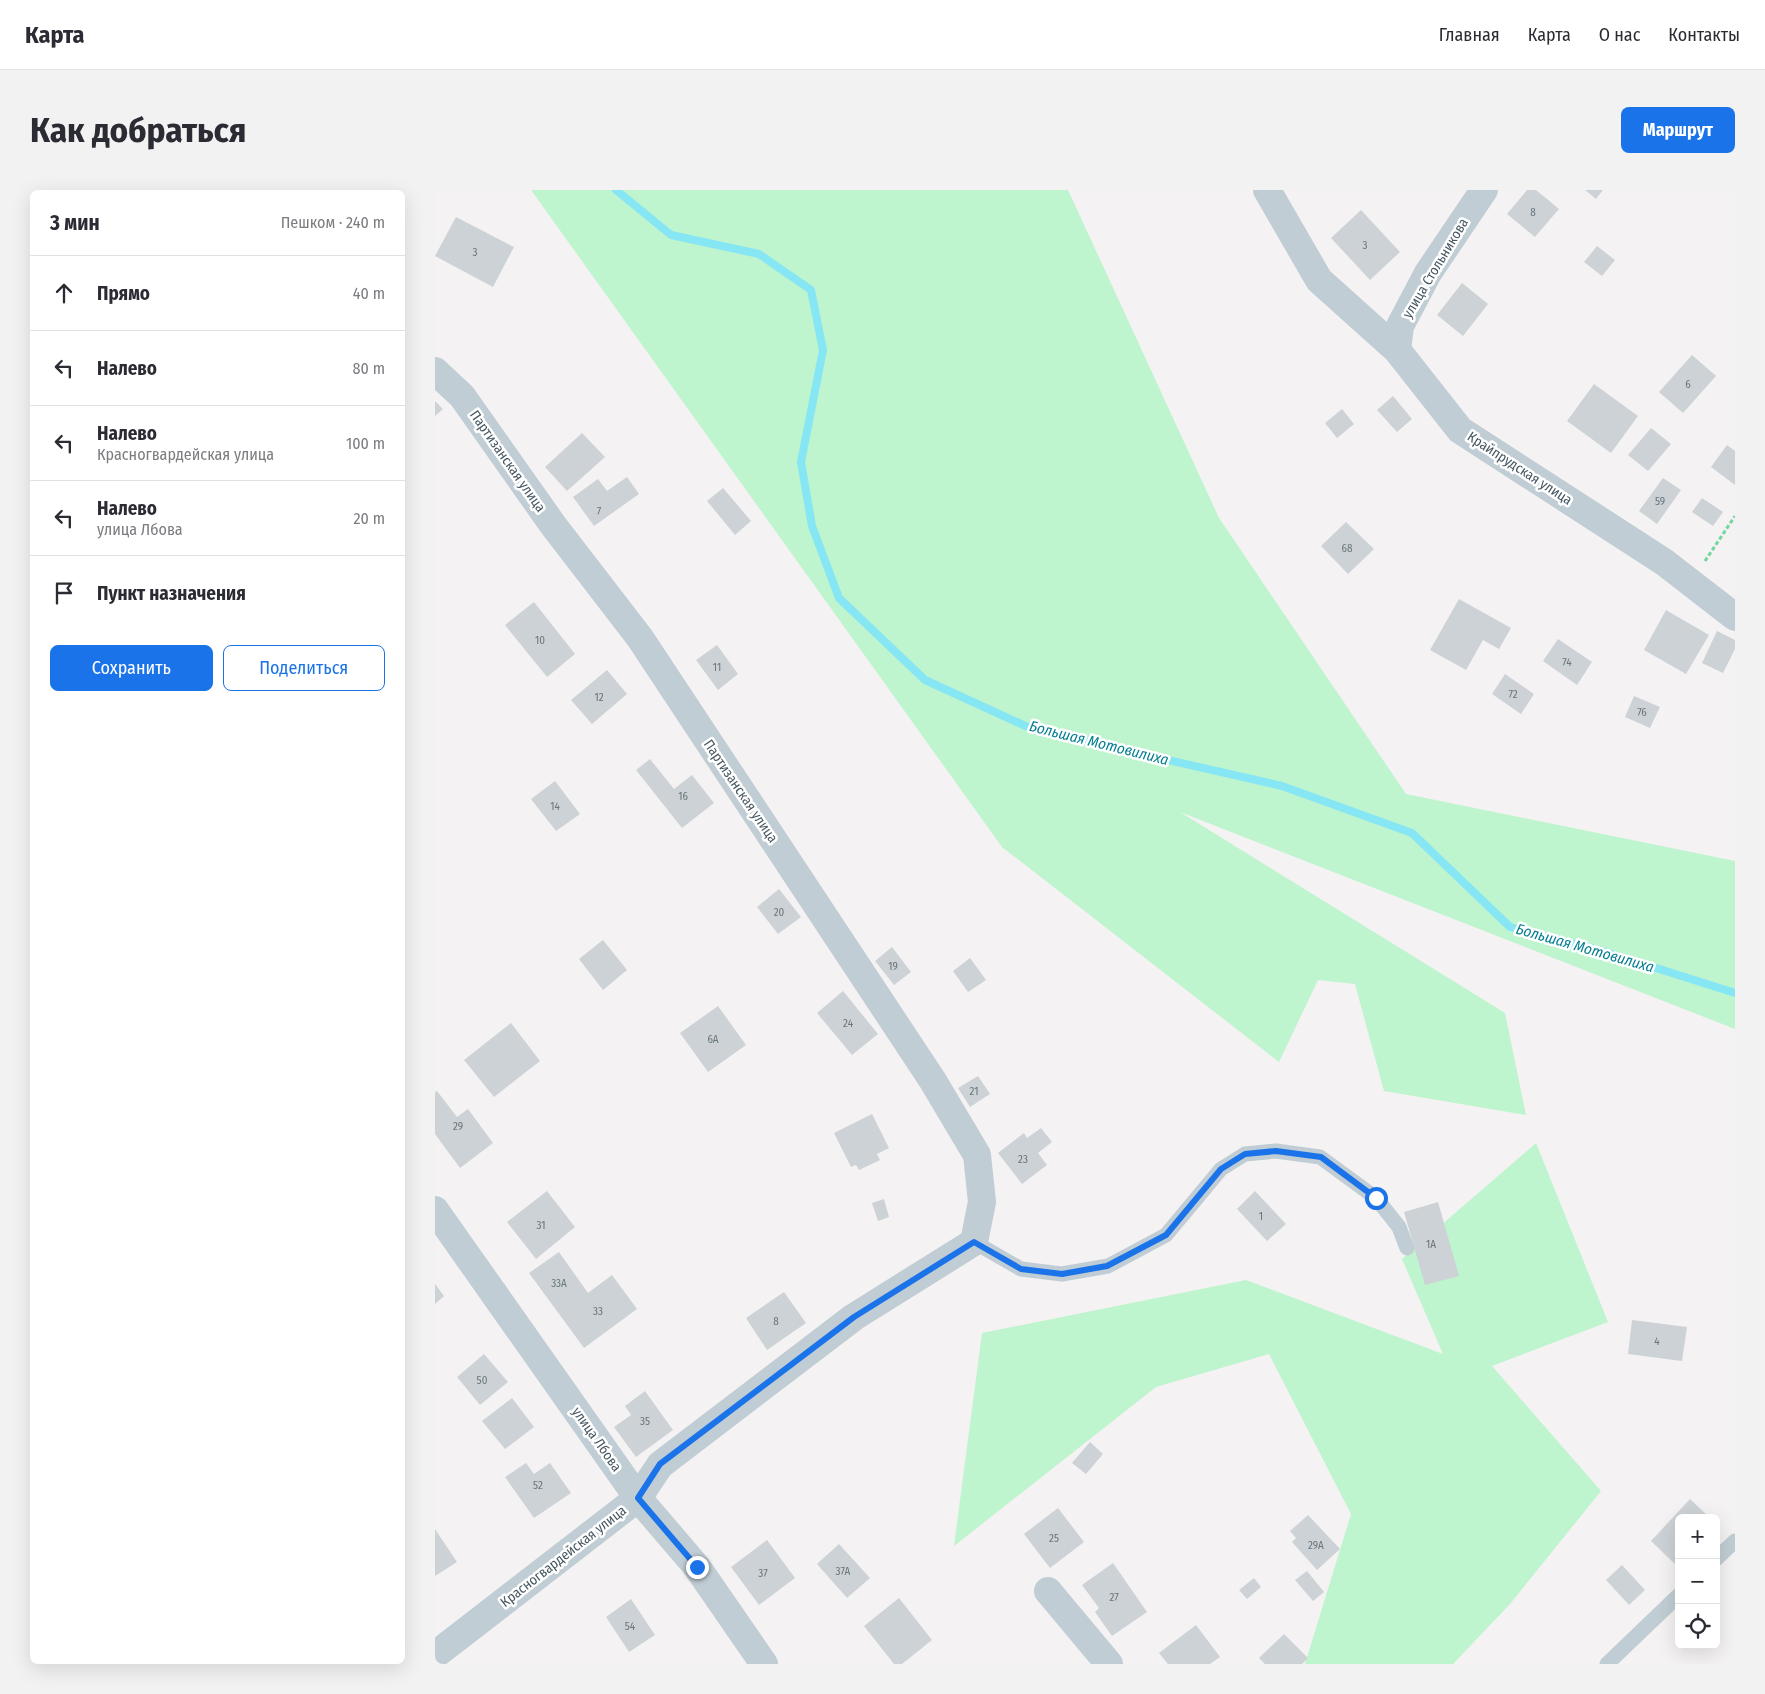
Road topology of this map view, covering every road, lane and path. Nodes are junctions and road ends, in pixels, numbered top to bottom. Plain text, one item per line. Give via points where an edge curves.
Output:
1 (1267, 190) edge
2 (1484, 190) edge
3 (1397, 350) junction
4 (435, 371) edge
5 (1735, 516) edge
6 (1691, 582) junction
7 (1735, 617) edge
8 (435, 1210) edge
9 (974, 1242) junction
10 (1407, 1248) dead end
11 (638, 1498) junction
12 (1735, 1541) edge
13 (1720, 1555) edge
14 (1048, 1591) dead end
15 (1675, 1599) edge
16 (435, 1655) edge
17 (764, 1664) edge
18 (1109, 1664) edge
19 (1607, 1664) edge

1 - 3 street, Крайпрудская улица via 1319,280
2 - 3 street, улица Стольникова via 1428,273 1400,326
3 - 6 street, Крайпрудская улица via 1460,430
4 - 9 street, Партизанская улица via 462,396 553,525 640,638 933,1081 977,1155 982,1202
5 - 6 path
6 - 7 street, Крайпрудская улица
8 - 11 street, улица Лбова
9 - 10 lane via 1021,1269 1062,1274 1107,1266 1166,1235 1221,1169 1245,1154 1276,1151 1321,1157 1376,1198 1399,1227
9 - 11 street, Красногвардейская улица via 854,1317 660,1464
11 - 16 street, Красногвардейская улица
11 - 17 street, улица Лбова via 697,1567
12 - 13 lane
14 - 18 street
15 - 19 lane

